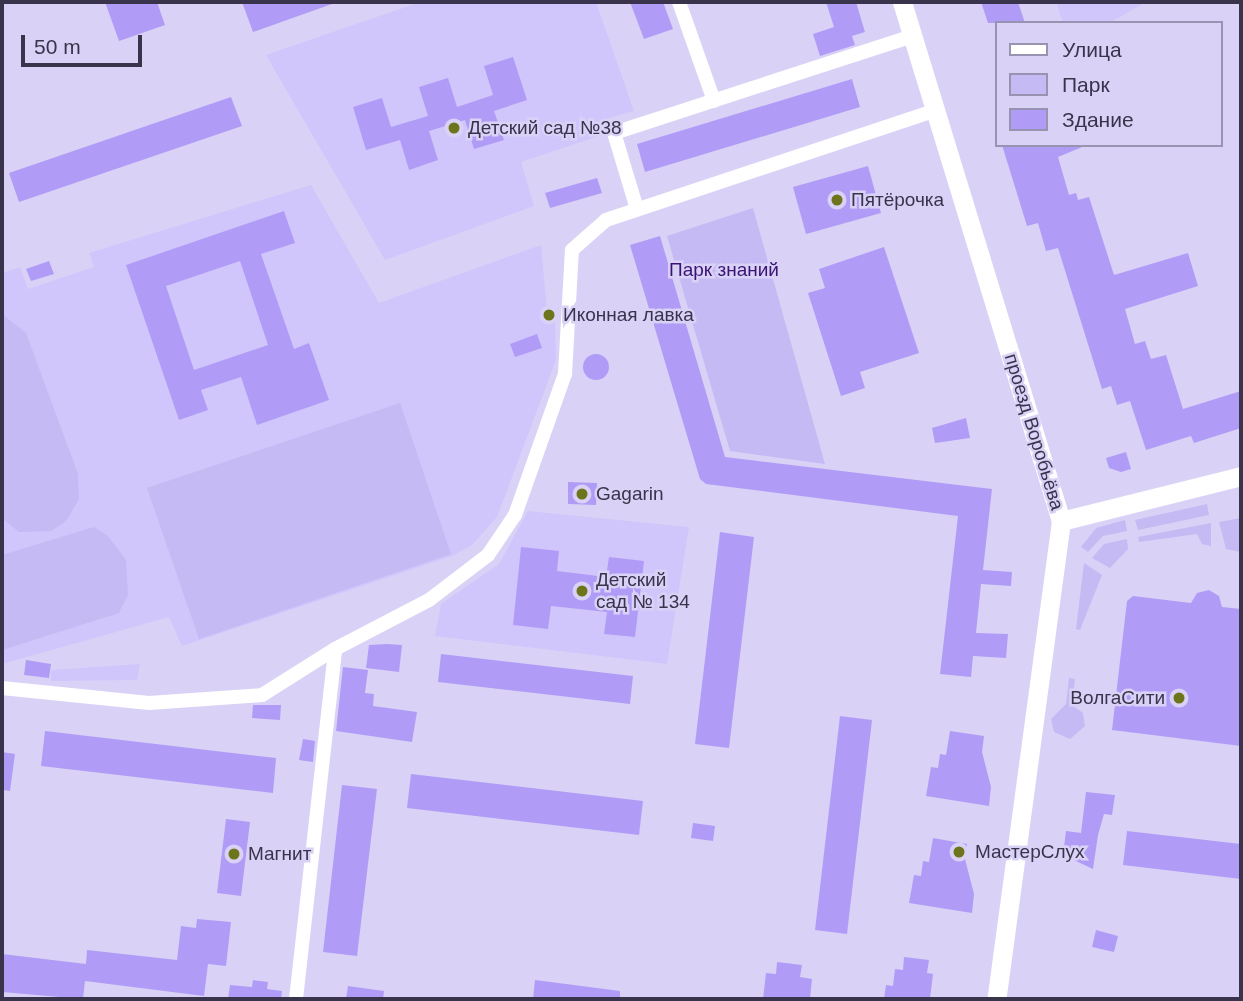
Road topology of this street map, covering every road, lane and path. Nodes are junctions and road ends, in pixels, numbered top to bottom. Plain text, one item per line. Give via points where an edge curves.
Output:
1 (679, 2) edge
2 (902, 2) edge
3 (913, 36) junction
4 (714, 101) junction
5 (936, 110) junction
6 (637, 209) junction
7 (1241, 476) edge
8 (1061, 521) junction
9 (335, 649) junction
10 (2, 688) edge
11 (296, 999) edge
12 (996, 999) edge

1 - 4 street
2 - 3 main road, проезд Воробьёва
3 - 4 street
3 - 5 main road, проезд Воробьёва
4 - 6 street via 614,133
5 - 6 street
5 - 8 main road, проезд Воробьёва
6 - 9 street via 606,220 572,250 565,374 515,515 488,555 429,600
7 - 8 main road
8 - 12 main road, проезд Воробьёва
9 - 10 street via 262,695 149,702
9 - 11 street

